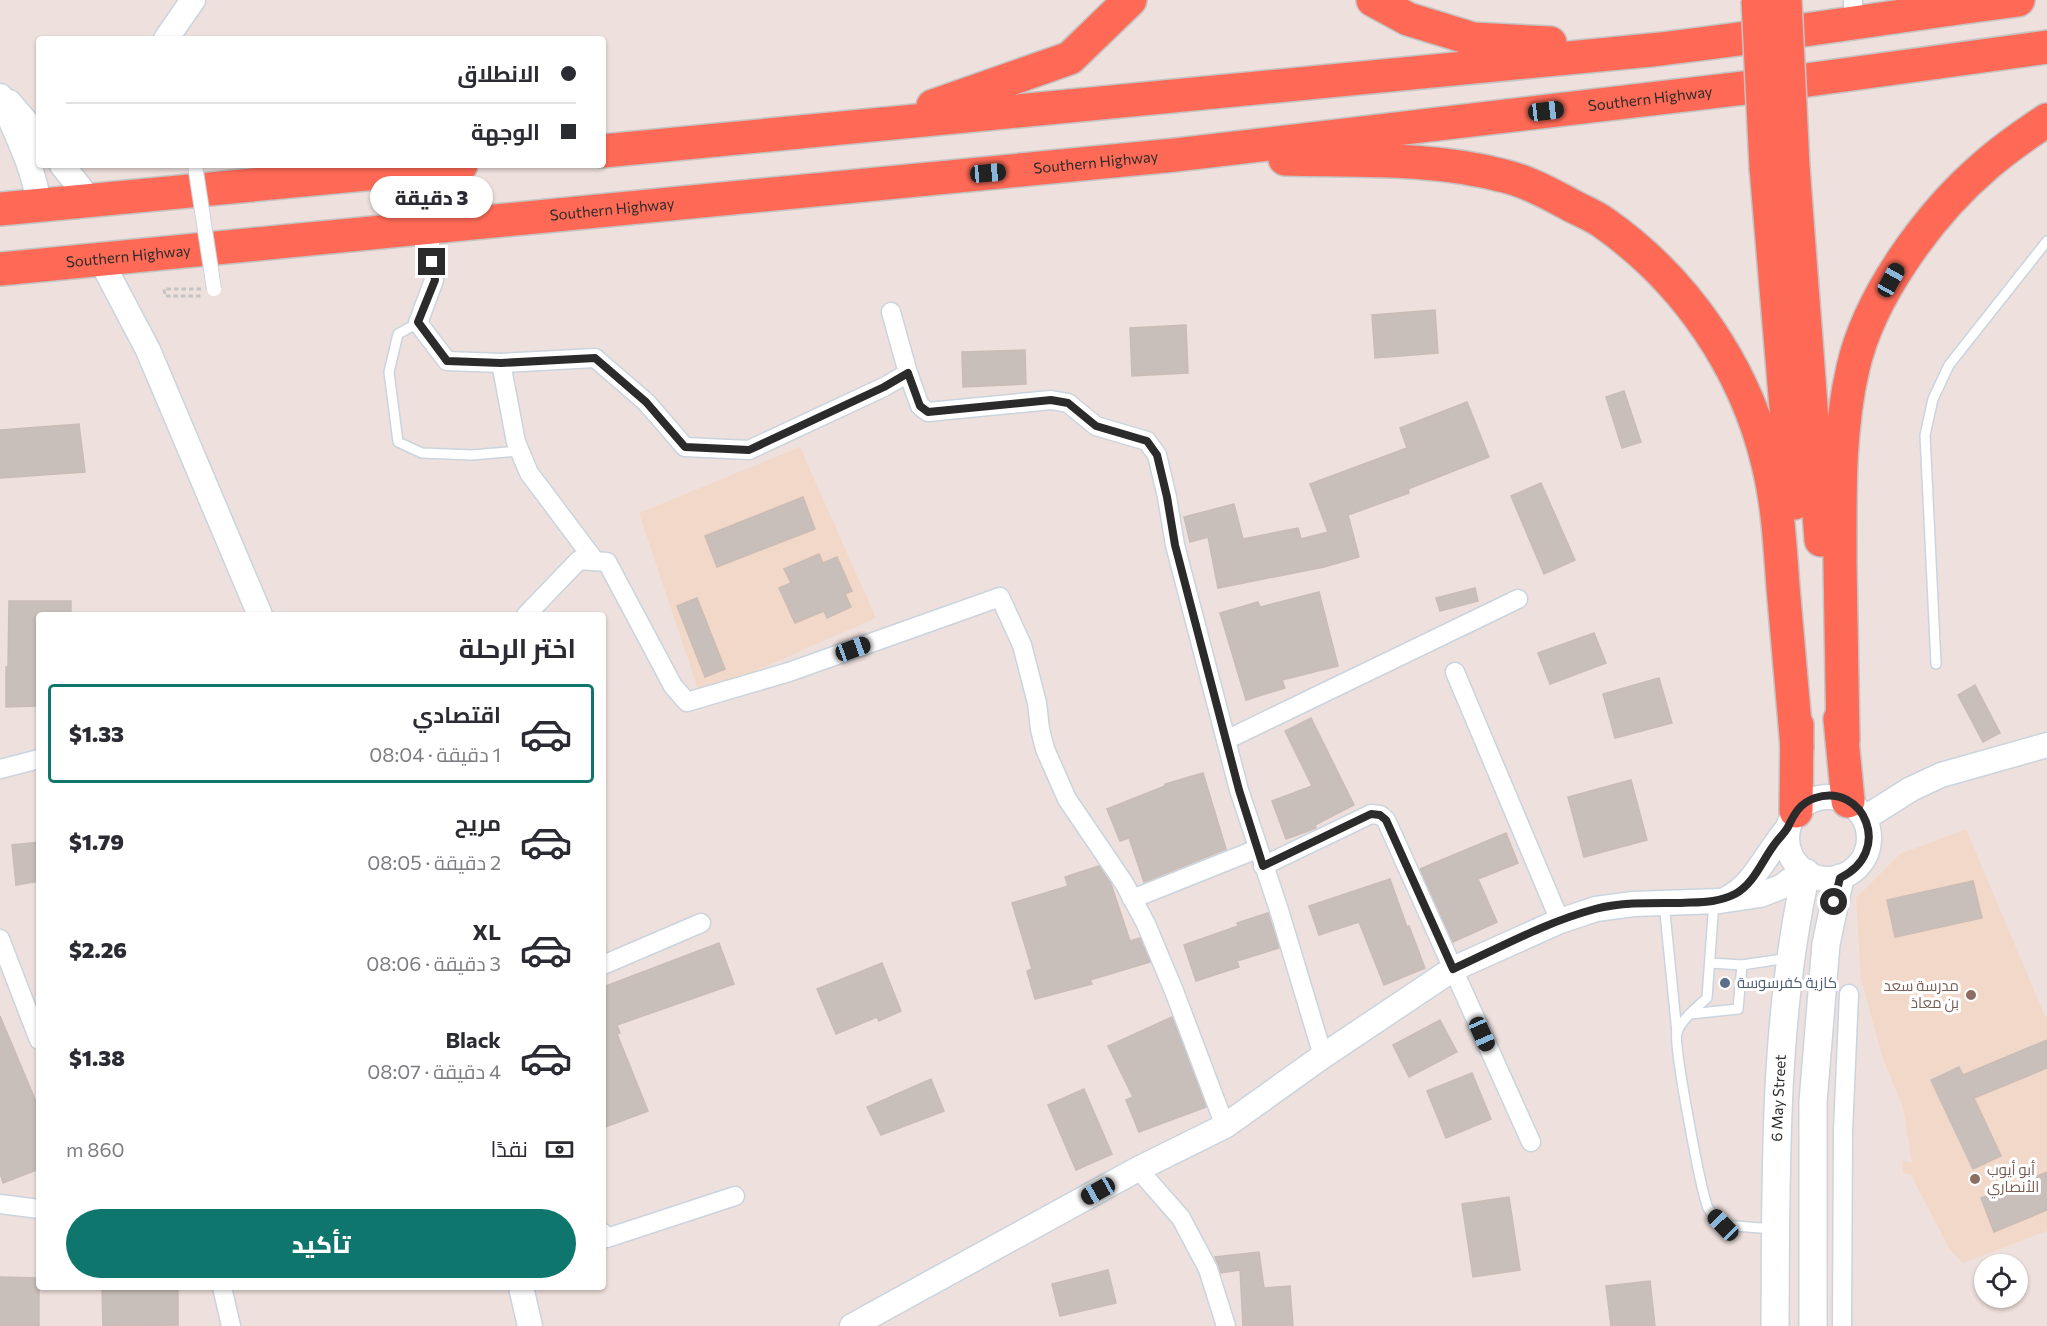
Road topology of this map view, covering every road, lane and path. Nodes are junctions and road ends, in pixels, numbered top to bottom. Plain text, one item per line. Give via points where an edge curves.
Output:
1 (193, 0) edge
2 (1130, 0) edge
3 (1373, 0) edge
4 (1758, 0) edge
5 (1785, 0) edge
6 (2018, 0) edge
7 (1853, 11) edge
8 (168, 36) edge
9 (2047, 47) edge
10 (1651, 50) junction
11 (0, 95) edge
12 (2047, 120) edge
13 (875, 125) junction
14 (36, 133) edge
15 (606, 151) edge
16 (1175, 155) junction
17 (1779, 167) junction
18 (64, 168) edge
19 (195, 168) edge
20 (429, 168) edge
21 (90, 200) junction
22 (39, 205) junction
23 (0, 209) edge
24 (428, 227) junction
25 (2047, 242) edge
26 (100, 259) junction
27 (0, 269) edge
28 (210, 292) junction
29 (891, 312) dead end
30 (418, 322) junction
31 (501, 363) junction
32 (908, 373) junction
33 (519, 451) junction
34 (595, 561) junction
35 (1518, 599) dead end
36 (259, 612) edge
37 (529, 612) edge
38 (1936, 664) dead end
39 (1455, 672) dead end
40 (1226, 740) junction
41 (1843, 740) junction
42 (2047, 745) edge
43 (1797, 747) junction
44 (36, 760) edge
45 (0, 769) edge
46 (1856, 810) junction
47 (1792, 820) junction
48 (1260, 857) junction
49 (1804, 872) junction
50 (1840, 878) junction
51 (1132, 899) junction
52 (1717, 901) junction
53 (1664, 903) junction
54 (1560, 921) junction
55 (701, 923) dead end
56 (0, 939) edge
57 (1790, 957) junction
58 (1710, 963) junction
59 (606, 964) edge
60 (1742, 965) junction
61 (1453, 969) junction
62 (1849, 994) dead end
63 (1690, 1014) junction
64 (36, 1032) edge
65 (1677, 1033) junction
66 (1323, 1056) junction
67 (1225, 1126) junction
68 (1531, 1142) dead end
69 (1138, 1169) junction
70 (735, 1196) dead end
71 (0, 1204) edge
72 (36, 1209) edge
73 (1776, 1229) junction
74 (606, 1237) edge
75 (223, 1290) edge
76 (522, 1290) edge
77 (231, 1326) edge
78 (530, 1326) edge
79 (852, 1326) edge
80 (1226, 1326) edge
81 (1775, 1326) edge
82 (1813, 1326) edge
83 (1842, 1326) edge

1 - 8 street
2 - 13 highway via 1070,58
3 - 10 highway via 1408,19 1473,39
4 - 17 highway, bridge
5 - 17 highway, bridge
6 - 7 highway
7 - 10 highway via 1772,36
9 - 16 highway, Southern Highway via 1778,84
10 - 13 highway
11 - 14 street
11 - 22 street via 32,174
12 - 41 highway via 1985,165 1942,208 1894,273 1872,314 1853,367 1840,486
13 - 15 highway
16 - 24 highway, Southern Highway
16 - 43 highway via 1446,164 1506,176 1602,221 1641,252 1705,323 1732,367 1768,464 1778,521
17 - 41 highway
17 - 43 highway via 1795,516
18 - 21 street
19 - 28 street, bridge
20 - 21 highway
21 - 22 highway
22 - 23 highway
24 - 26 highway, Southern Highway
24 - 30 street via 435,280
25 - 38 lane via 1948,365 1928,417 1925,454
26 - 27 highway, Southern Highway
26 - 36 street via 148,350
28 - 28 path via 164,289 165,296
29 - 32 street
30 - 31 street via 447,361
30 - 33 lane via 398,334 389,372 398,442 422,453 472,455
31 - 32 street via 595,358 646,402 685,447 749,450
31 - 33 street
32 - 40 street via 920,406 928,412 1051,400 1068,403 1096,426 1147,441 1157,455 1175,545
33 - 34 street via 529,473
34 - 37 street via 579,560
34 - 51 street via 607,562 673,686 687,702 789,672 1000,597 1022,645 1045,749 1067,799
35 - 40 street
39 - 54 street
40 - 48 street
41 - 46 highway
42 - 46 street via 1941,775
43 - 47 highway
44 - 45 street
46 - 47 street via 1837,797 1826,796 1804,803
46 - 50 street via 1869,829 1868,852 1852,872
47 - 49 street via 1786,840 1794,863
47 - 52 street via 1752,879 1738,893
48 - 51 street
48 - 61 street via 1371,814 1380,815 1386,820
48 - 66 street
49 - 50 street via 1816,878
49 - 52 street via 1760,895
49 - 57 main road, 6 May Street
50 - 82 main road via 1826,944 1813,1102
51 - 67 street via 1174,991
52 - 53 street
52 - 58 lane
53 - 54 street via 1596,909
53 - 65 lane
54 - 61 street
55 - 59 street
56 - 64 street
57 - 60 lane
57 - 73 main road, 6 May Street via 1777,1098
58 - 60 lane
58 - 63 lane via 1707,998
60 - 63 lane via 1737,1009
61 - 66 street
61 - 68 street
62 - 83 street via 1843,1131
63 - 65 lane
65 - 73 lane via 1708,1210 1723,1225
66 - 67 street
67 - 69 street
69 - 79 street
69 - 80 street via 1181,1218 1208,1269
70 - 74 street
71 - 72 street
73 - 81 main road, 6 May Street
75 - 77 street
76 - 78 street

